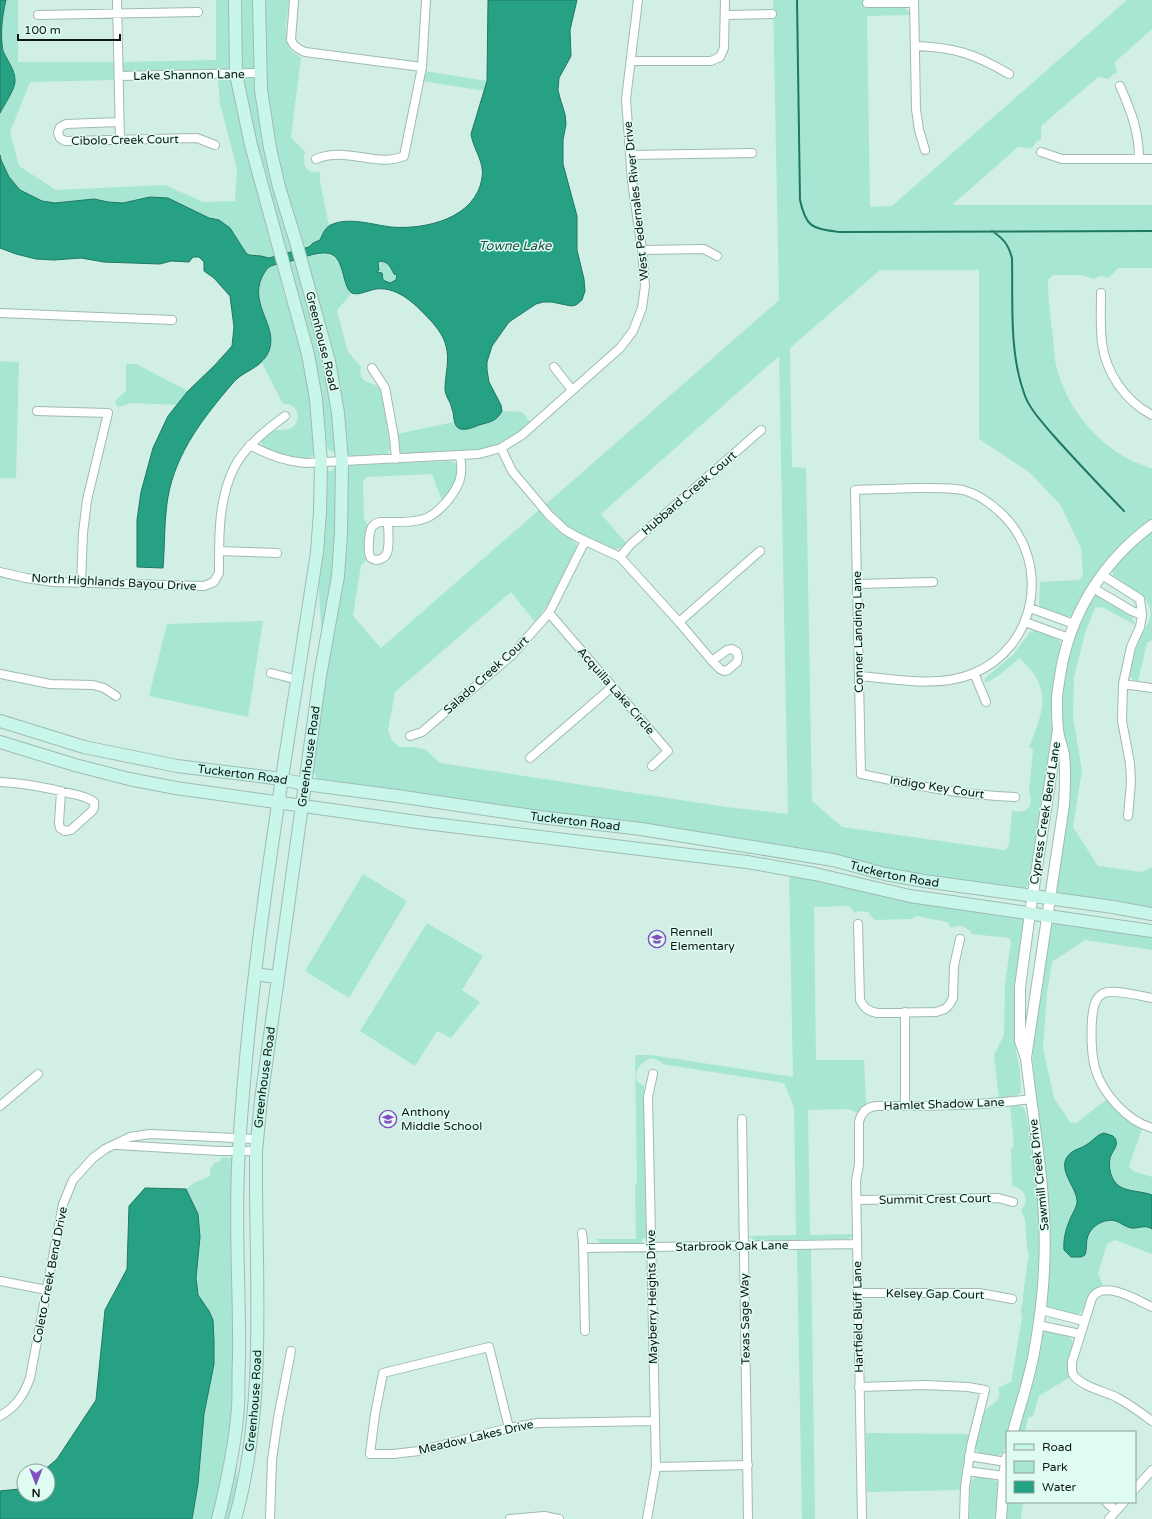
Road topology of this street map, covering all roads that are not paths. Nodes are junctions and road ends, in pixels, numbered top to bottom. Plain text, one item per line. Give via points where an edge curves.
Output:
1 (117, 0) edge
2 (235, 0) edge
3 (259, 0) edge
4 (294, 0) edge
5 (426, 0) edge
6 (638, 0) edge
7 (725, 0) edge
8 (914, 1) edge
9 (867, 3) dead end
10 (198, 12) dead end
11 (117, 14) junction
12 (772, 14) dead end
13 (38, 15) dead end
14 (725, 15) junction
15 (915, 46) junction
16 (630, 61) junction
17 (422, 67) junction
18 (260, 73) junction
19 (236, 74) junction
20 (1009, 74) dead end
21 (119, 76) junction
22 (1120, 86) dead end
23 (119, 122) junction
24 (120, 140) junction
25 (215, 145) dead end
26 (926, 150) dead end
27 (1041, 152) dead end
28 (752, 153) dead end
29 (630, 155) junction
30 (316, 159) dead end
31 (1139, 159) junction
32 (1152, 159) edge
33 (642, 250) junction
34 (717, 256) dead end
35 (1101, 293) dead end
36 (0, 313) edge
37 (172, 320) dead end
38 (372, 368) dead end
39 (554, 368) dead end
40 (572, 390) junction
41 (37, 411) dead end
42 (1152, 415) edge
43 (285, 416) dead end
44 (761, 430) dead end
45 (250, 446) junction
46 (501, 448) junction
47 (460, 456) junction
48 (396, 459) junction
49 (342, 461) junction
50 (321, 462) junction
51 (388, 522) junction
52 (1152, 525) edge
53 (585, 541) junction
54 (219, 551) junction
55 (760, 551) dead end
56 (277, 553) dead end
57 (620, 557) junction
58 (0, 572) edge
59 (1102, 575) junction
60 (933, 582) dead end
61 (81, 583) junction
62 (857, 584) junction
63 (1093, 588) junction
64 (1030, 608) junction
65 (549, 613) junction
66 (1142, 615) junction
67 (679, 622) junction
68 (1025, 622) junction
69 (1074, 624) junction
70 (1069, 638) junction
71 (712, 661) dead end
72 (271, 673) dead end
73 (974, 673) junction
74 (0, 674) edge
75 (859, 676) junction
76 (298, 680) junction
77 (1123, 684) junction
78 (612, 687) junction
79 (1152, 688) edge
80 (116, 696) dead end
81 (986, 702) dead end
82 (0, 721) edge
83 (1058, 730) junction
84 (410, 736) dead end
85 (0, 742) edge
86 (530, 758) dead end
87 (652, 766) dead end
88 (861, 774) joint
89 (282, 779) junction
90 (0, 782) edge
91 (305, 784) junction
92 (61, 791) junction
93 (1015, 797) dead end
94 (278, 802) junction
95 (302, 805) junction
96 (1128, 816) dead end
97 (760, 849) junction
98 (757, 864) junction
99 (1033, 896) junction
100 (1050, 899) junction
101 (1030, 913) junction
102 (1152, 914) edge
103 (1047, 916) junction
104 (858, 924) dead end
105 (1152, 931) edge
106 (960, 939) dead end
107 (255, 974) junction
108 (277, 977) junction
109 (1152, 998) edge
110 (905, 1012) junction
111 (1026, 1058) junction
112 (38, 1074) dead end
113 (653, 1074) dead end
114 (1031, 1099) junction
115 (0, 1106) edge
116 (905, 1106) junction
117 (861, 1116) joint
118 (742, 1119) dead end
119 (1152, 1128) edge
120 (168, 1135) junction
121 (240, 1138) junction
122 (116, 1145) junction
123 (257, 1145) junction
124 (167, 1147) junction
125 (238, 1151) junction
126 (857, 1200) junction
127 (1013, 1202) dead end
128 (582, 1233) dead end
129 (857, 1244) junction
130 (743, 1246) junction
131 (651, 1247) junction
132 (583, 1248) junction
133 (0, 1281) edge
134 (46, 1290) junction
135 (858, 1293) junction
136 (1012, 1299) dead end
137 (1152, 1307) edge
138 (1041, 1310) junction
139 (1084, 1321) junction
140 (1038, 1325) junction
141 (239, 1330) junction
142 (257, 1330) junction
143 (585, 1331) dead end
144 (1080, 1334) junction
145 (291, 1351) dead end
146 (859, 1387) junction
147 (0, 1416) edge
148 (655, 1421) junction
149 (1152, 1421) edge
150 (509, 1428) junction
151 (1013, 1431) edge
152 (969, 1456) junction
153 (1006, 1460) edge
154 (748, 1465) junction
155 (656, 1467) junction
156 (1152, 1470) edge
157 (967, 1471) junction
158 (1004, 1476) junction
159 (1136, 1488) edge
160 (1107, 1503) edge
161 (1123, 1503) edge
162 (1116, 1511) junction
163 (218, 1519) edge
164 (235, 1519) edge
165 (270, 1519) edge
166 (510, 1519) edge
167 (559, 1519) edge
168 (647, 1519) edge
169 (748, 1519) edge
170 (862, 1519) edge
171 (964, 1519) edge
172 (1001, 1519) edge
173 (1109, 1519) edge

1 - 11 street
2 - 19 main road, Greenhouse Road
3 - 18 main road, Greenhouse Road
4 - 17 street via 291,35 293,45 305,52
5 - 17 street
6 - 16 street, West Pedernales River Drive
7 - 14 street
8 - 9 street
8 - 15 street
10 - 11 street
11 - 13 street
11 - 21 street
12 - 14 street
14 - 16 street via 724,48 720,57 711,61
15 - 20 street via 956,50 991,63
15 - 26 street via 916,109 919,130
16 - 29 street, West Pedernales River Drive via 626,99
17 - 30 street via 404,156 396,160 386,160 338,154
18 - 19 street, Lake Shannon Lane
18 - 49 main road, Greenhouse Road via 270,148 279,188 329,361 338,412
19 - 21 street, Lake Shannon Lane
19 - 50 main road, Greenhouse Road via 251,145 308,354 316,399
21 - 23 street
22 - 31 street via 1136,125
23 - 24 street
23 - 24 street, Cibolo Creek Court via 66,124 60,126 58,132 60,138 65,141
24 - 25 street, Cibolo Creek Court via 197,138
27 - 31 street via 1062,159
28 - 29 street
29 - 33 street, West Pedernales River Drive
31 - 32 street
33 - 34 street via 704,249
33 - 40 street, West Pedernales River Drive via 645,286 642,308 633,331 620,348
35 - 42 street via 1102,342 1110,372 1128,397
36 - 37 street
38 - 48 street via 385,388
39 - 40 street
40 - 46 street, West Pedernales River Drive via 522,435
41 - 61 street via 108,413 87,500
43 - 45 street
44 - 57 street, Hubbard Creek Court via 631,544
45 - 50 street, West Pedernales River Drive via 269,456 291,462
45 - 54 street via 234,467 221,504
46 - 47 street, West Pedernales River Drive
46 - 53 street via 512,471 549,515 565,530
47 - 48 street, West Pedernales River Drive
47 - 51 street via 461,474 456,490 446,502 420,520
48 - 49 street, West Pedernales River Drive
49 - 50 street, West Pedernales River Drive
49 - 91 main road, Greenhouse Road via 338,576 320,676
50 - 76 main road, Greenhouse Road via 316,552
51 - 51 street via 375,524 371,529 368,552 375,560 381,560 387,552
52 - 59 street, Cypress Creek Bend Lane via 1134,538
53 - 57 street
53 - 65 street, Salado Creek Court
54 - 56 street
54 - 61 street, North Highlands Bayou Drive via 219,573 214,582 204,586
55 - 67 street
57 - 67 street
58 - 61 street, North Highlands Bayou Drive via 53,582
59 - 63 street, Cypress Creek Bend Lane
59 - 66 street via 1140,599
60 - 62 street
62 - 64 street, Conner Landing Lane via 855,490 964,490 998,509 1021,539 1032,576
62 - 75 street, Conner Landing Lane
63 - 66 street
63 - 69 street, Cypress Creek Bend Lane
64 - 68 street
64 - 69 street
65 - 78 street, Acquilla Lake Circle
65 - 84 street, Salado Creek Court via 512,655 422,732
66 - 77 street via 1126,665
67 - 71 street
68 - 70 street
68 - 73 street via 1001,655
69 - 70 street, Cypress Creek Bend Lane
70 - 83 street, Cypress Creek Bend Lane via 1057,698
72 - 76 street
73 - 75 street via 942,681
73 - 81 street
74 - 80 street via 50,684 94,685
75 - 88 street, Conner Landing Lane
76 - 89 main road, Greenhouse Road
77 - 79 street
77 - 96 street via 1122,721 1130,763
78 - 86 street
78 - 87 street, Acquilla Lake Circle via 668,751
82 - 89 main road, Tuckerton Road via 119,755 177,766
83 - 99 street, Cypress Creek Bend Lane
83 - 100 street, Cypress Creek Bend Lane via 1064,754 1065,787
85 - 94 main road, Tuckerton Road via 129,778 176,788
88 - 93 street, Indigo Key Court via 948,792
89 - 91 main road, Tuckerton Road
89 - 94 main road, Greenhouse Road
90 - 92 street
91 - 95 main road, Greenhouse Road
91 - 97 main road, Tuckerton Road via 539,818 641,829
92 - 92 street via 60,828 65,831 71,830 92,811 94,802 89,798
94 - 95 main road, Tuckerton Road
94 - 107 main road, Greenhouse Road
95 - 98 main road, Tuckerton Road via 416,822
95 - 108 main road, Greenhouse Road
97 - 98 main road
97 - 99 main road, Tuckerton Road via 833,860 924,881
98 - 101 main road, Tuckerton Road via 815,874 910,896
99 - 100 main road, Tuckerton Road
99 - 101 street, Sawmill Creek Drive
100 - 102 main road, Tuckerton Road
100 - 103 street, Cypress Creek Bend Lane
101 - 103 main road, Tuckerton Road
101 - 111 street, Sawmill Creek Drive via 1019,1005 1020,1041
103 - 105 main road, Tuckerton Road
103 - 111 street, Sawmill Creek Drive
104 - 110 street via 860,996 864,1007 877,1013
106 - 110 street via 954,966 953,998 949,1005 936,1012
107 - 108 main road
107 - 121 main road, Greenhouse Road
108 - 123 main road, Greenhouse Road
109 - 119 street via 1112,992 1105,992 1099,996 1095,1002 1091,1043 1095,1069 1107,1093 1125,1113
110 - 116 street
111 - 114 street, Sawmill Creek Drive
112 - 115 street
113 - 131 street, Mayberry Heights Drive via 648,1097
114 - 116 street, Hamlet Shadow Lane via 992,1104
114 - 138 street, Sawmill Creek Drive via 1045,1227
116 - 117 street, Hamlet Shadow Lane via 872,1106
117 - 126 street, Hartfield Bluff Lane
118 - 130 street, Texas Sage Way
120 - 121 street, Coleto Creek Bend Drive
120 - 122 street, Coleto Creek Bend Drive via 130,1137
120 - 124 street
121 - 123 street, Coleto Creek Bend Drive
121 - 125 main road, Greenhouse Road
122 - 124 street, Coleto Creek Bend Drive
122 - 134 street, Coleto Creek Bend Drive via 93,1158 73,1180 67,1191
123 - 125 street, Coleto Creek Bend Drive
123 - 142 main road, Greenhouse Road
124 - 125 street, Coleto Creek Bend Drive
125 - 141 main road, Greenhouse Road
126 - 127 street, Summit Crest Court via 998,1198
126 - 129 street, Hartfield Bluff Lane
128 - 132 street
129 - 130 street, Starbrook Oak Lane
129 - 135 street, Hartfield Bluff Lane
130 - 131 street, Starbrook Oak Lane
130 - 154 street, Texas Sage Way
131 - 132 street, Starbrook Oak Lane
131 - 148 street, Mayberry Heights Drive
132 - 143 street
133 - 134 street
134 - 147 street, Coleto Creek Bend Drive via 28,1384 18,1402
135 - 136 street, Kelsey Gap Court via 979,1293
135 - 146 street, Hartfield Bluff Lane
137 - 139 street via 1112,1290 1104,1290 1095,1294
138 - 139 street
138 - 140 street, Sawmill Creek Drive
139 - 144 street
140 - 144 street
140 - 151 street, Sawmill Creek Drive via 1034,1354
141 - 142 main road
141 - 163 main road, Greenhouse Road via 238,1407 233,1449
142 - 164 main road, Greenhouse Road via 251,1435
144 - 149 street via 1072,1362 1072,1372 1076,1378 1138,1410
145 - 165 street via 272,1460
146 - 152 street via 925,1385 985,1390
146 - 170 street, Hartfield Bluff Lane
148 - 150 street, Meadow Lakes Drive via 538,1423
148 - 155 street, Mayberry Heights Drive
150 - 150 street, Meadow Lakes Drive via 489,1347 383,1373 370,1454 419,1451
152 - 153 street
152 - 157 street
153 - 158 street
154 - 155 street
154 - 169 street, Texas Sage Way
155 - 168 street, Mayberry Heights Drive
156 - 159 street
157 - 158 street
157 - 171 street
158 - 172 street
160 - 162 street
161 - 162 street
162 - 173 street
166 - 167 street via 544,1516

